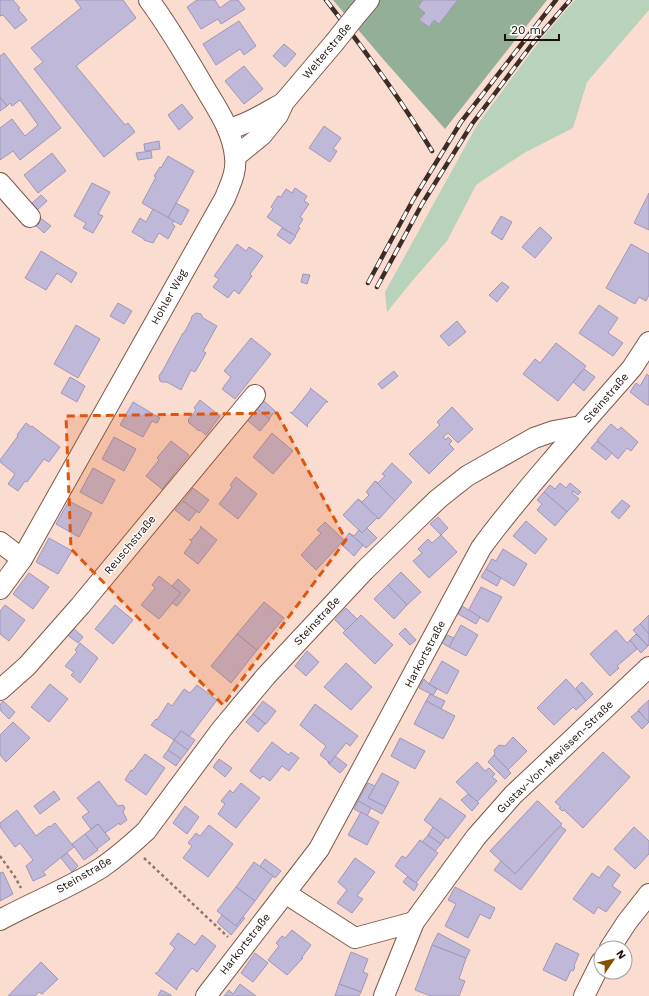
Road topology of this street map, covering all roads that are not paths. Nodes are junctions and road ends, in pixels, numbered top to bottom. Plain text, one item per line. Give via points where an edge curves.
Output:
1 (149, 0) edge
2 (364, 7) edge
3 (284, 102) junction
4 (228, 129) junction
5 (235, 157) junction
6 (0, 183) edge
7 (30, 217) dead end
8 (649, 342) edge
9 (255, 395) dead end
10 (581, 426) junction
11 (0, 542) edge
12 (22, 558) junction
13 (0, 589) edge
14 (649, 667) edge
15 (0, 690) edge
16 (285, 893) junction
17 (649, 894) edge
18 (0, 920) edge
19 (414, 922) junction
20 (615, 940) edge
21 (593, 978) edge
22 (206, 996) edge
23 (384, 996) edge
24 (584, 996) edge

1 - 4 street, Hohler Weg via 189,61
2 - 3 street, Welterstraße, bridge
3 - 4 street, Welterstraße via 255,119
3 - 5 street, Welterstraße via 278,116 262,135
4 - 5 street, Hohler Weg
5 - 12 street, Hohler Weg via 232,182 225,198
6 - 7 street
8 - 10 street, Steinstraße via 632,368
9 - 15 street, Reuschstraße via 80,606 27,666
10 - 16 street, Harkortstraße via 503,518 482,548 319,849
10 - 18 street, Steinstraße via 534,438 467,476 438,500 364,571 266,676 221,730 146,831 102,867
11 - 12 street
12 - 13 street, Hohler Weg
14 - 19 street, Gustav-Von-Mevissen-Straße via 513,795 476,836
16 - 19 street via 355,938
16 - 22 street, Harkortstraße
17 - 20 street
19 - 23 street, Gustav-Von-Mevissen-Straße
21 - 24 street

